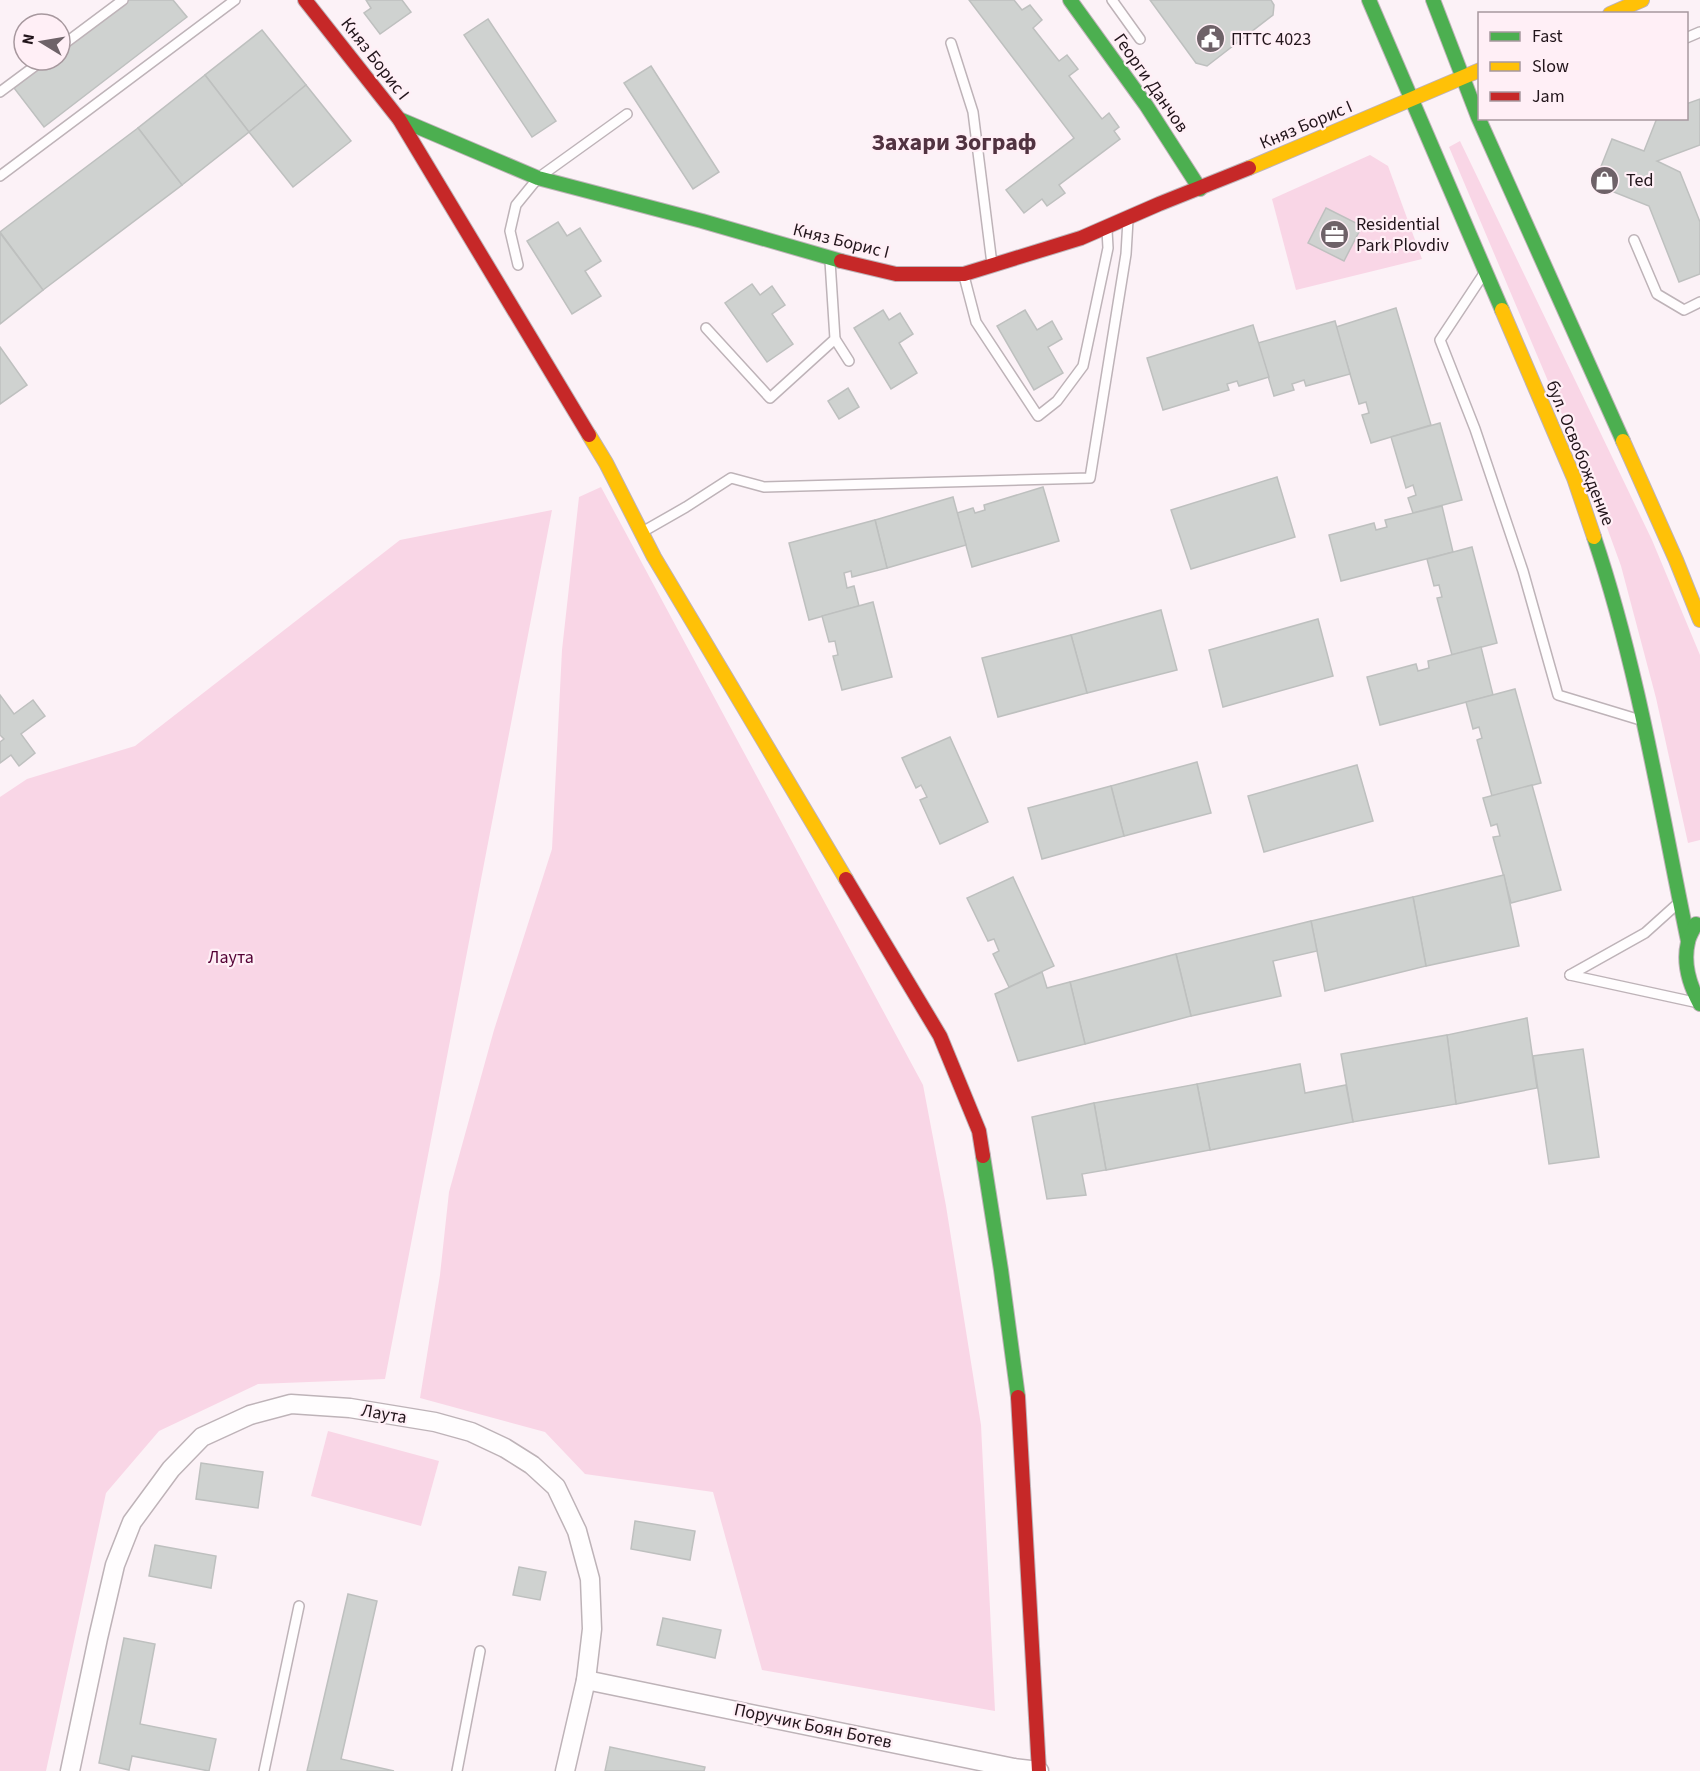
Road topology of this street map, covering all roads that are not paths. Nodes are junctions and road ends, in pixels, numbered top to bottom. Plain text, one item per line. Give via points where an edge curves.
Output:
1 (123, 0) edge
2 (235, 0) edge
3 (305, 0) edge
4 (1070, 0) edge
5 (1112, 0) edge
6 (1369, 0) edge
7 (1433, 0) edge
8 (1642, 0) edge
9 (1615, 12) edge
10 (72, 38) edge
11 (1140, 39) dead end
12 (951, 43) dead end
13 (1478, 70) edge
14 (27, 72) edge
15 (1463, 77) junction
16 (0, 92) edge
17 (1412, 99) junction
18 (627, 114) dead end
19 (1478, 114) edge
20 (399, 119) junction
21 (1480, 120) edge
22 (0, 176) edge
23 (538, 178) junction
24 (1200, 189) junction
25 (1128, 219) junction
26 (1107, 228) junction
27 (1634, 240) dead end
28 (830, 258) junction
29 (992, 264) junction
30 (518, 265) dead end
31 (1485, 270) junction
32 (964, 274) junction
33 (1700, 302) edge
34 (706, 328) dead end
35 (835, 339) junction
36 (849, 361) dead end
37 (641, 532) junction
38 (1700, 620) edge
39 (1643, 720) junction
40 (1680, 902) junction
41 (1700, 920) edge
42 (1688, 941) junction
43 (1699, 1003) edge
44 (299, 1606) dead end
45 (480, 1651) dead end
46 (586, 1680) junction
47 (70, 1771) edge
48 (264, 1771) edge
49 (457, 1771) edge
50 (565, 1771) edge
51 (1040, 1771) edge

1 - 10 lane
2 - 22 lane
3 - 20 street, Княз Борис I
4 - 24 street, Георги Данчов via 1146,105
5 - 11 lane
6 - 17 street, бул. Освобождение
7 - 15 street
8 - 9 street
12 - 29 lane via 973,112
13 - 15 street, Княз Борис I
14 - 16 lane
15 - 17 street, Княз Борис I
15 - 19 street
17 - 24 street, Княз Борис I
17 - 31 street, бул. Освобождение
18 - 23 lane
20 - 23 street, Княз Борис I
20 - 37 street via 606,463
21 - 38 street
23 - 28 street, Княз Борис I
23 - 30 lane via 516,205 510,231
24 - 25 street, Княз Борис I
25 - 26 street, Княз Борис I
25 - 37 lane via 1126,254 1090,478 764,487 731,478
26 - 29 street, Княз Борис I
26 - 32 lane via 1108,248 1083,366 1057,401 1038,416 976,322
27 - 33 lane via 1657,294 1684,310
28 - 32 street, Княз Борис I via 896,274
28 - 35 lane
29 - 32 street, Княз Борис I
31 - 39 street, бул. Освобождение via 1574,478 1607,576
31 - 39 lane via 1440,340 1520,560 1558,695
34 - 35 lane via 770,398
35 - 36 lane
37 - 51 street via 940,1036 979,1131 1019,1407
39 - 40 street, бул. Освобождение
40 - 42 street, бул. Освобождение
40 - 43 lane via 1645,933 1570,975
41 - 42 street
42 - 43 street, бул. Освобождение via 1688,974
44 - 48 lane
45 - 49 lane
46 - 47 street, Лаута via 592,1629 590,1579 577,1531 548,1480 506,1448 471,1432 350,1408 291,1404 250,1415 202,1437 171,1468 132,1522 115,1565
46 - 50 street, Лаута
46 - 51 street, Поручик Боян Ботев

